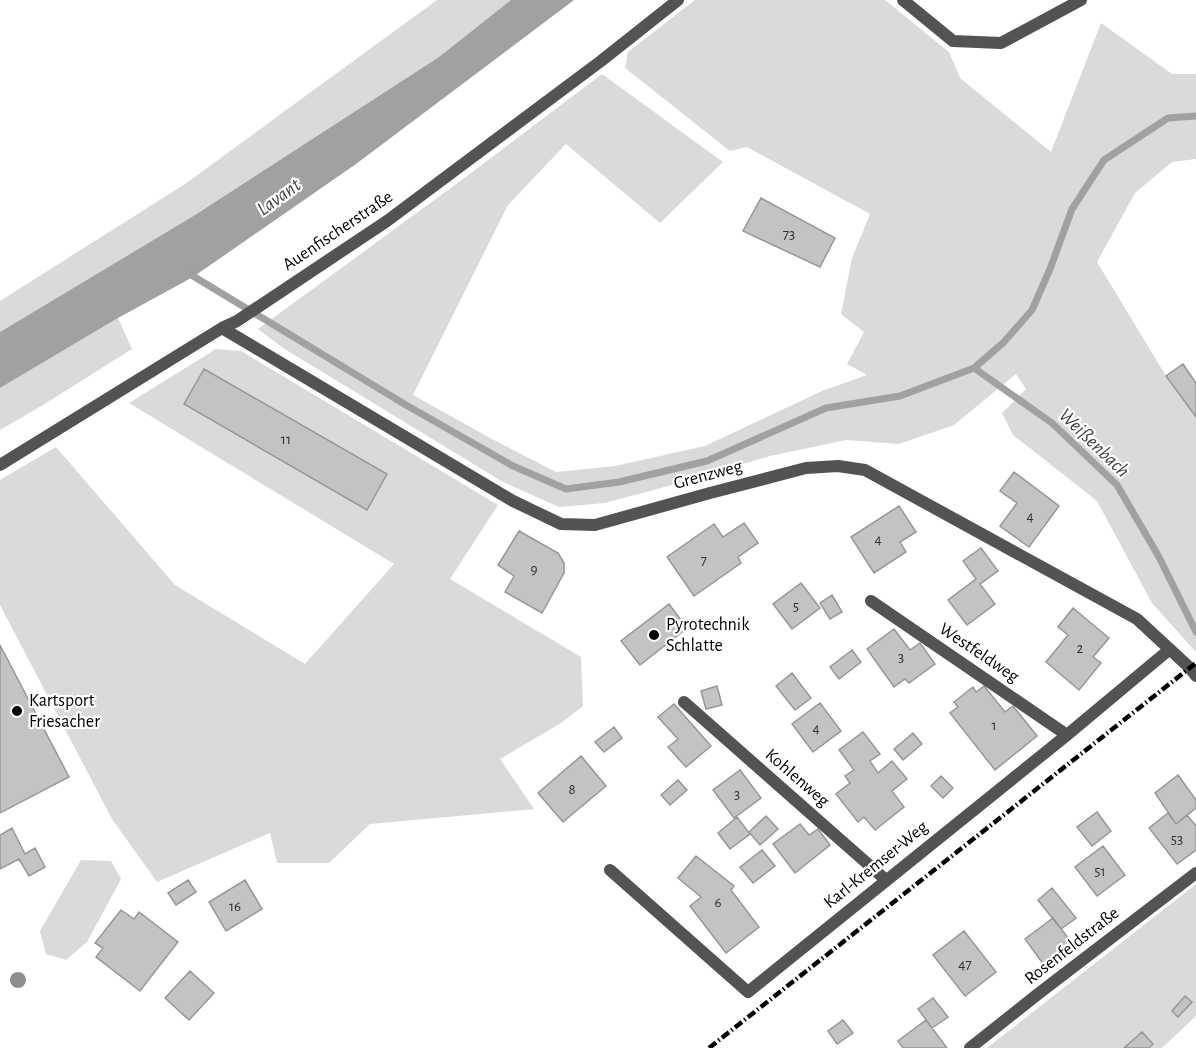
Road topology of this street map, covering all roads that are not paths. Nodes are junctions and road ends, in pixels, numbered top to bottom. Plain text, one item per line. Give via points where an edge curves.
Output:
1 (678, 0) edge
2 (903, 0) edge
3 (1081, 0) edge
4 (222, 328) junction
5 (0, 465) edge
6 (870, 601) dead end
7 (1170, 649) junction
8 (1196, 676) edge
9 (684, 702) dead end
10 (1067, 735) junction
11 (610, 870) dead end
12 (1196, 873) edge
13 (886, 880) junction
14 (970, 1048) edge

1 - 4 street, Auenfischerstraße via 387,221
2 - 3 street via 953,41 1001,43
4 - 5 street, Auenfischerstraße
4 - 7 street, Grenzweg via 513,501 561,524 595,525 806,468 838,466 865,470 1137,619
6 - 10 street, Westfeldweg
7 - 8 street, Grenzweg
7 - 10 street, Karl-Kremser-Weg
9 - 13 street, Kohlenweg
10 - 13 street, Karl-Kremser-Weg
11 - 13 street, Karl-Kremser-Weg via 748,992
12 - 14 street, Rosenfeldstraße

